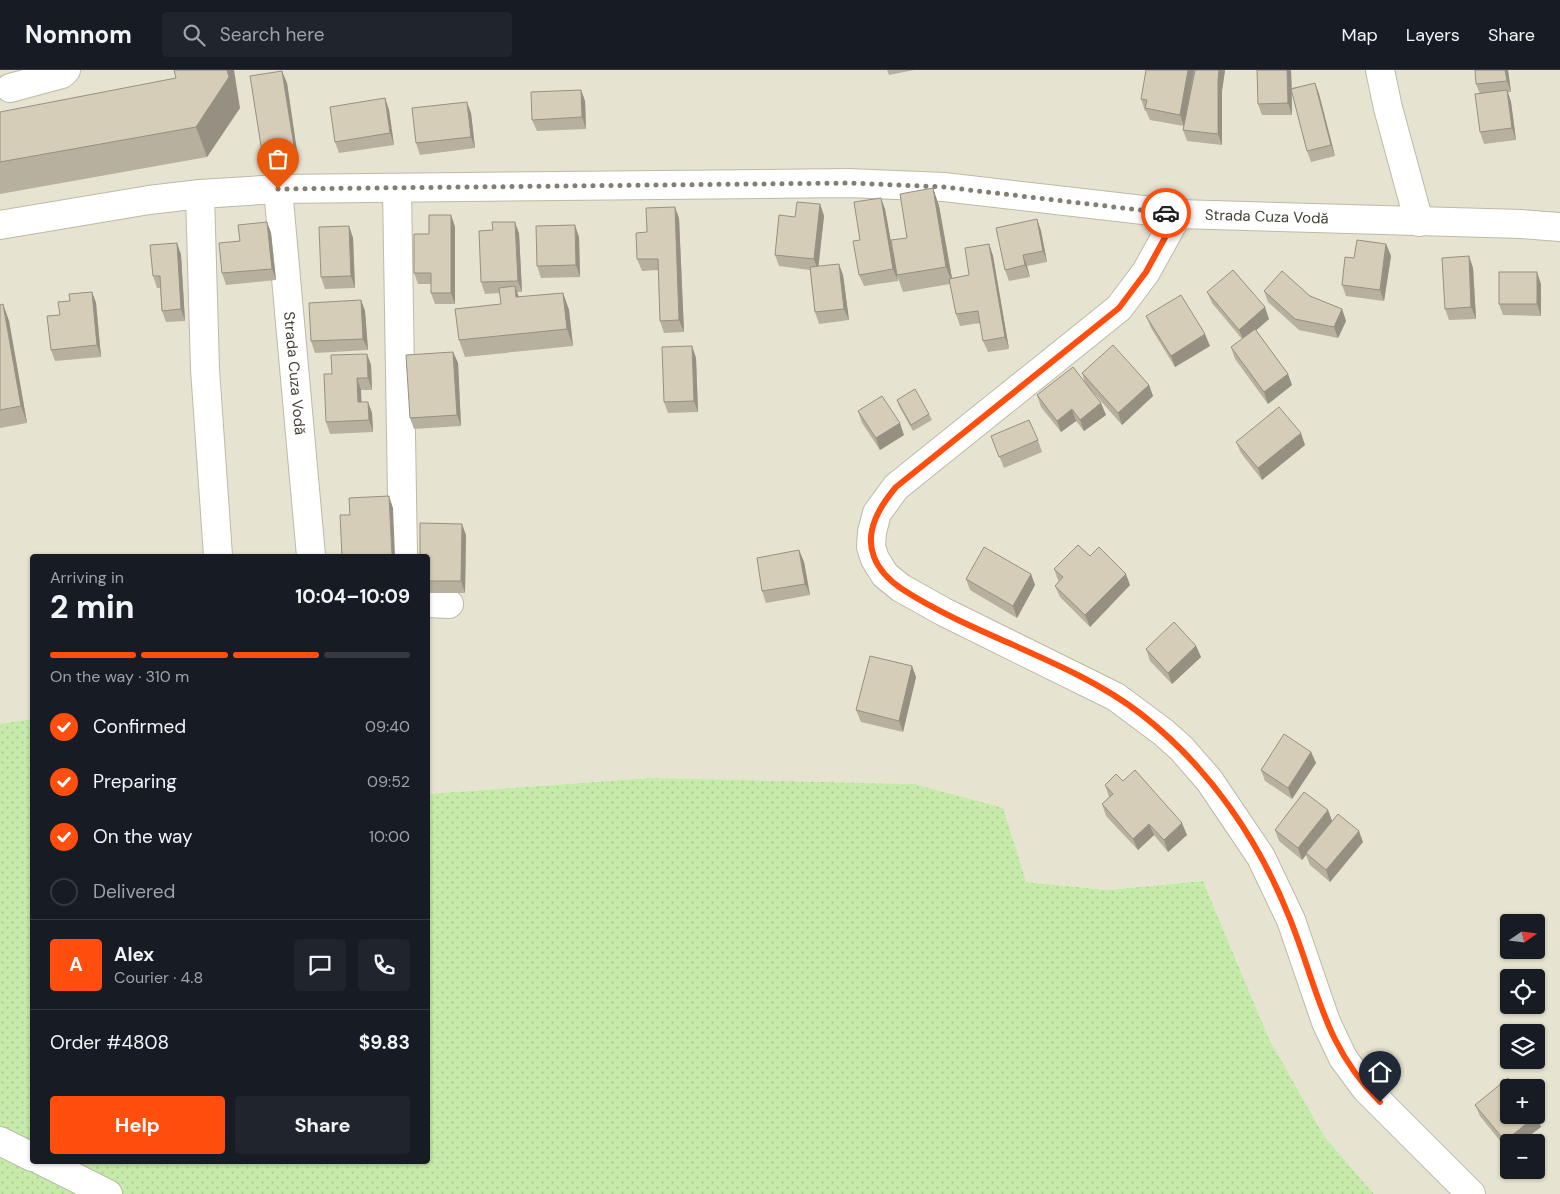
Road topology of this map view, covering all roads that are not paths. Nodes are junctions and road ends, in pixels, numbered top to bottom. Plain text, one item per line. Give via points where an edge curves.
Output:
1 (66, 70) edge
2 (1380, 70) edge
3 (10, 88) dead end
4 (278, 189) junction
5 (397, 189) junction
6 (200, 194) junction
7 (1178, 214) junction
8 (1419, 222) junction
9 (0, 225) edge
10 (1560, 227) edge
11 (218, 554) edge
12 (311, 554) edge
13 (403, 554) edge
14 (0, 1141) edge
15 (30, 1156) edge
16 (48, 1164) edge
17 (108, 1194) edge
18 (1471, 1194) edge

1 - 3 street via 62,74
2 - 8 street
4 - 5 street, Strada Cuza Vodă
4 - 6 street, Strada Cuza Vodă
4 - 12 street, Strada Cuza Vodă
5 - 7 street, Strada Cuza Vodă via 848,183 944,187
5 - 13 street
6 - 9 street, Strada Cuza Vodă
6 - 11 street via 205,369
7 - 8 street, Strada Cuza Vodă
7 - 18 street via 1142,280 1119,308 896,487 877,513 871,547 885,575 901,588 1116,697 1181,748 1209,780 1261,857 1291,920 1326,1022 1343,1058 1366,1089
8 - 10 street, Strada Cuza Vodă
14 - 15 street
16 - 17 street

